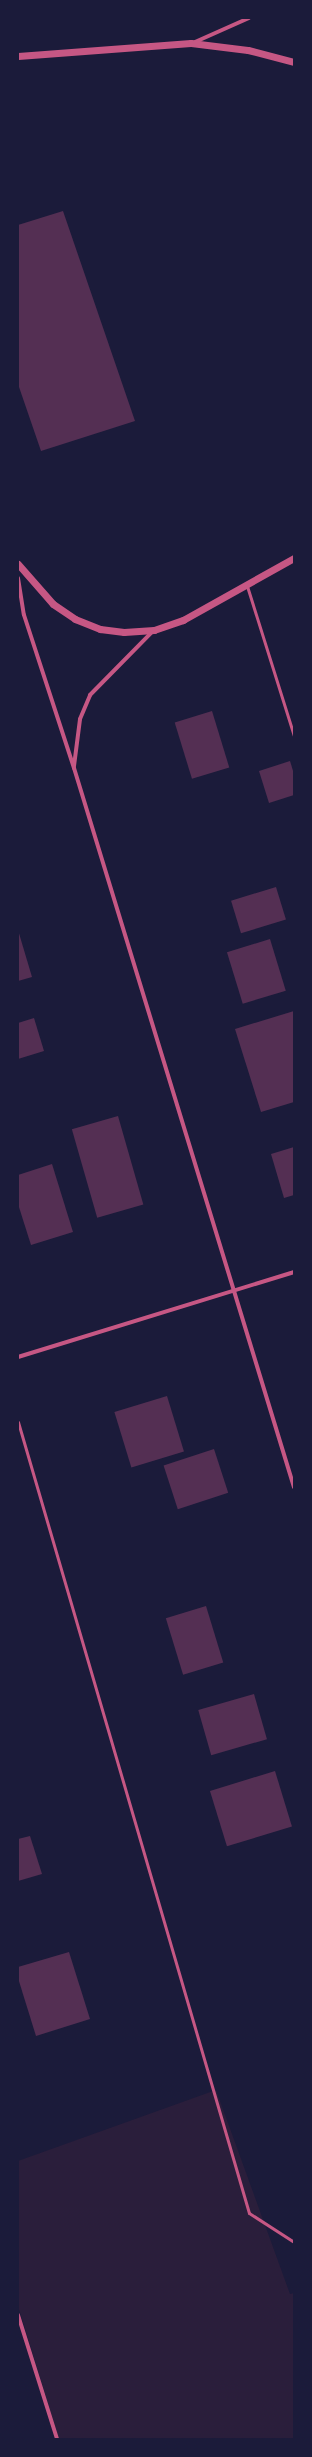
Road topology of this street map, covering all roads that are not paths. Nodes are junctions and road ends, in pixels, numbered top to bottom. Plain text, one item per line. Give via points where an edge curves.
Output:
1 (249, 18) edge
2 (191, 43) junction
3 (18, 56) edge
4 (294, 62) edge
5 (294, 558) edge
6 (18, 564) edge
7 (18, 578) edge
8 (247, 586) junction
9 (154, 630) junction
10 (294, 736) edge
11 (74, 768) junction
12 (294, 1272) edge
13 (234, 1290) junction
14 (18, 1357) edge
15 (18, 1422) edge
16 (294, 1488) edge
17 (294, 2242) edge
18 (18, 2315) edge
19 (57, 2439) edge

1 - 2 street
2 - 3 street
2 - 4 street via 248,50
5 - 8 street
6 - 9 street via 53,604 75,619 100,629 124,632
7 - 11 street via 24,615
8 - 9 street via 183,620
8 - 10 lane
9 - 11 street via 90,695 80,719
11 - 13 street
12 - 13 street
13 - 14 street
13 - 16 street
15 - 17 lane via 249,2212
18 - 19 street

